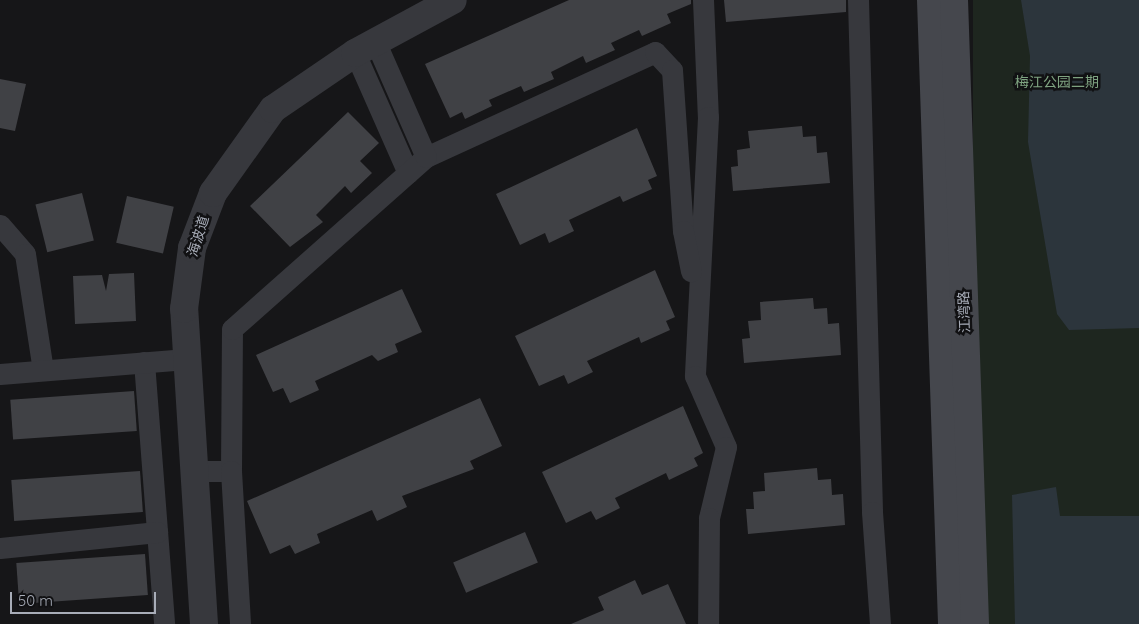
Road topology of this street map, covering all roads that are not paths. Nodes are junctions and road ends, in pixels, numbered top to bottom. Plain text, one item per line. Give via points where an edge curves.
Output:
1 (453, 0) edge
2 (703, 0) edge
3 (858, 0) edge
4 (932, 0) edge
5 (954, 0) edge
6 (366, 48) junction
7 (426, 157) junction
8 (408, 174) junction
9 (0, 225) edge
10 (697, 304) junction
11 (186, 359) junction
12 (144, 362) junction
13 (44, 370) junction
14 (0, 374) edge
15 (192, 471) junction
16 (231, 471) junction
17 (157, 532) junction
18 (0, 548) edge
19 (164, 624) edge
20 (204, 624) edge
21 (240, 624) edge
22 (708, 624) edge
23 (880, 624) edge
24 (952, 624) edge
25 (976, 624) edge

1 - 6 street, 海波道
2 - 10 street via 708,117
3 - 23 street via 872,512
4 - 24 main road, 江湾路
5 - 25 main road, 江湾路
6 - 7 street
6 - 8 street
6 - 11 street, 海波道 via 273,109 213,192 192,248 184,309
7 - 8 street
7 - 10 street via 654,52 672,70 683,231
8 - 16 street via 232,330
9 - 13 street via 25,254
10 - 22 street via 695,376 726,447 709,518
11 - 12 street
11 - 15 street, 海波道
12 - 13 street
12 - 17 street
13 - 14 street
15 - 16 street
15 - 20 street, 海波道
16 - 21 street
17 - 18 street
17 - 19 street

